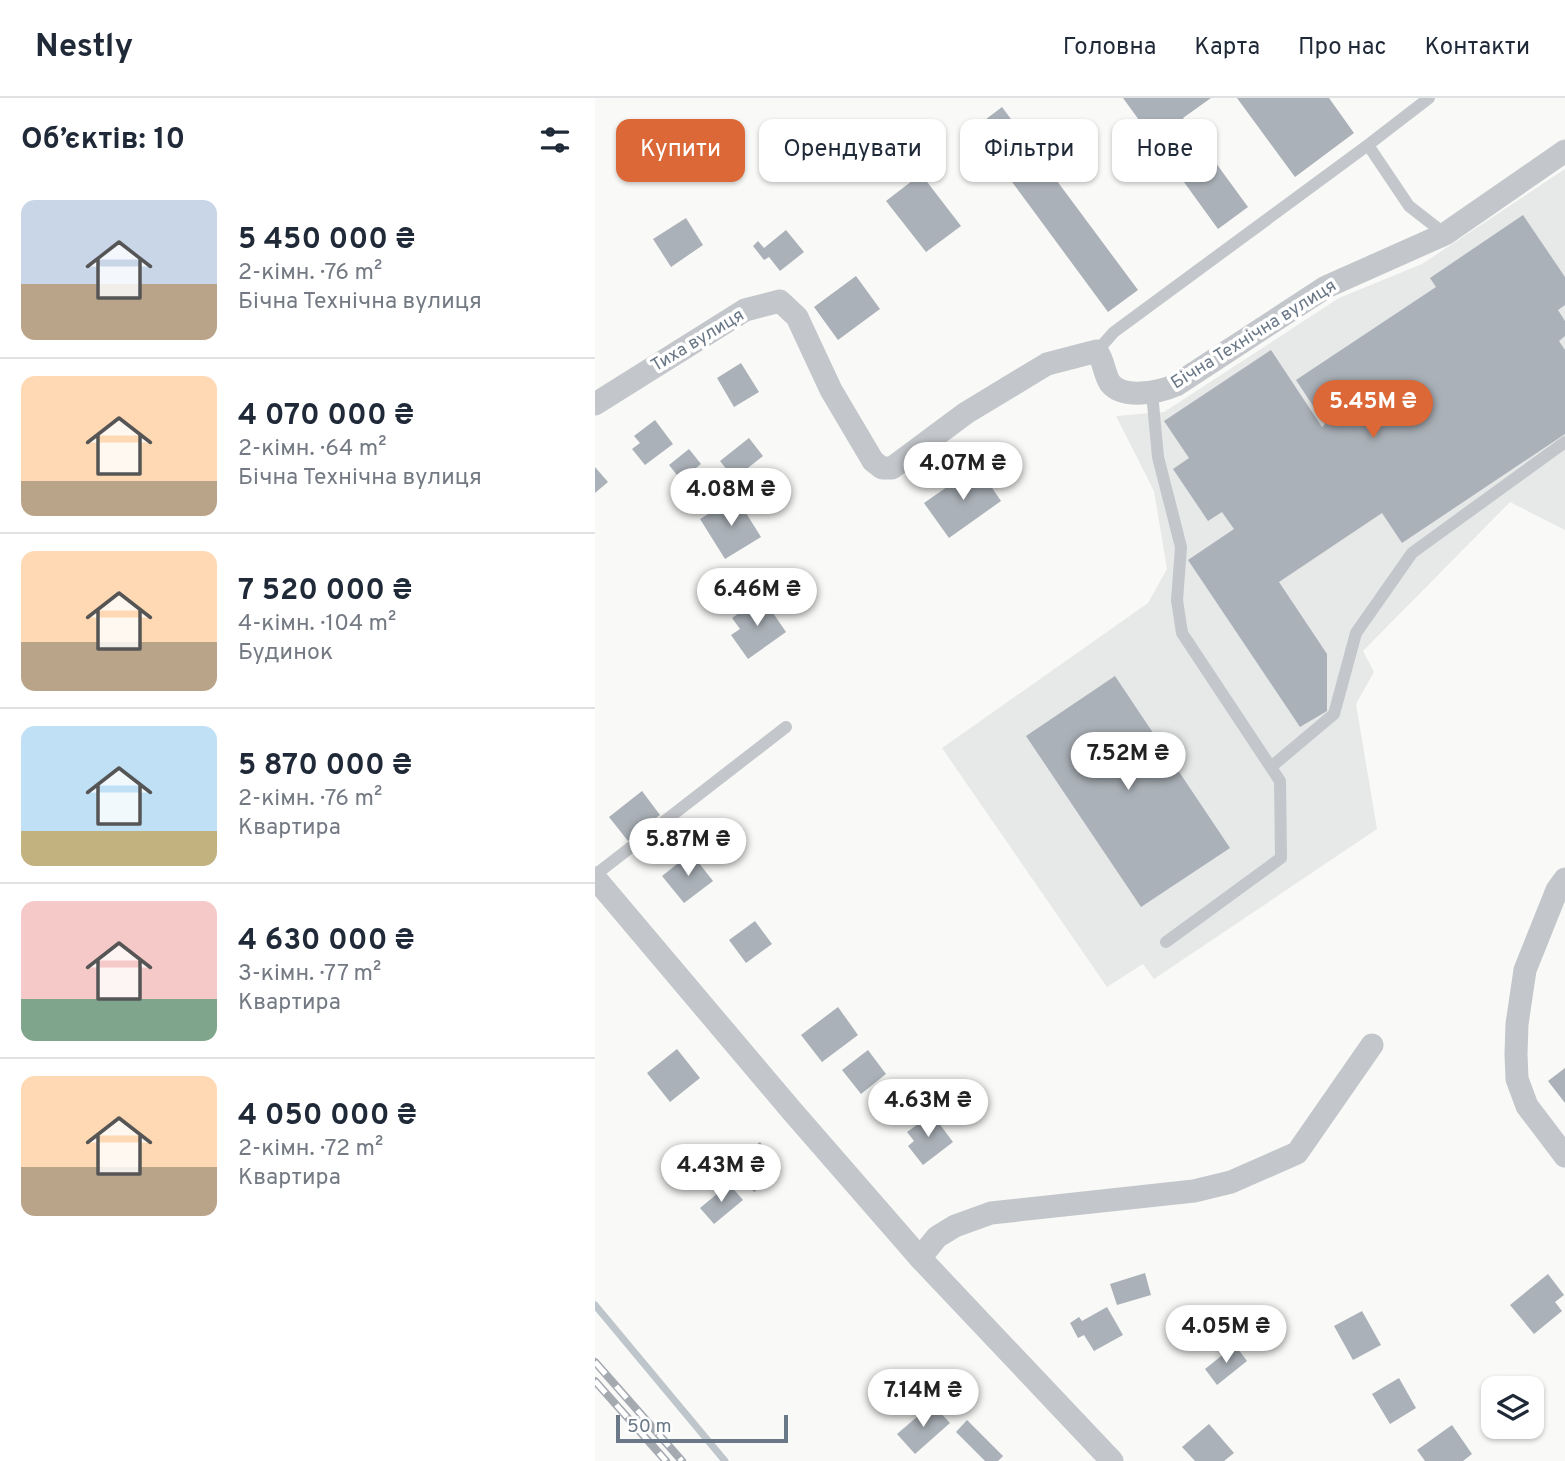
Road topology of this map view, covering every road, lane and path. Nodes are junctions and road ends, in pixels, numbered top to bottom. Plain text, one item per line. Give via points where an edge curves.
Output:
1 (1429, 98) edge
2 (1368, 145) junction
3 (1565, 151) edge
4 (1444, 234) junction
5 (1097, 351) junction
6 (1151, 393) junction
7 (595, 404) edge
8 (1565, 442) edge
9 (786, 727) dead end
10 (1271, 766) junction
11 (595, 877) edge
12 (1565, 879) edge
13 (1166, 942) dead end
14 (1372, 1045) dead end
15 (1565, 1156) edge
16 (920, 1258) junction
17 (1112, 1461) edge

1 - 2 lane
2 - 4 lane via 1409,206
2 - 5 lane via 1114,332
3 - 4 street, Бічна Технічна вулиця
4 - 6 street, Бічна Технічна вулиця via 1326,287 1176,385
5 - 6 street, Бічна Технічна вулиця via 1109,382 1117,389
5 - 7 street, Тиха вулиця via 1047,364 966,413 892,468 873,461 831,390 797,317 780,301 745,310
6 - 10 lane via 1158,457 1181,547 1177,600 1182,633
8 - 10 lane via 1412,553 1356,633 1334,714
9 - 11 lane
10 - 13 lane via 1280,781 1281,858
11 - 16 street
12 - 15 street via 1525,970 1515,1054 1517,1079 1527,1106
14 - 16 street via 1297,1153 1231,1182 1194,1191 991,1213 937,1237
16 - 17 street

